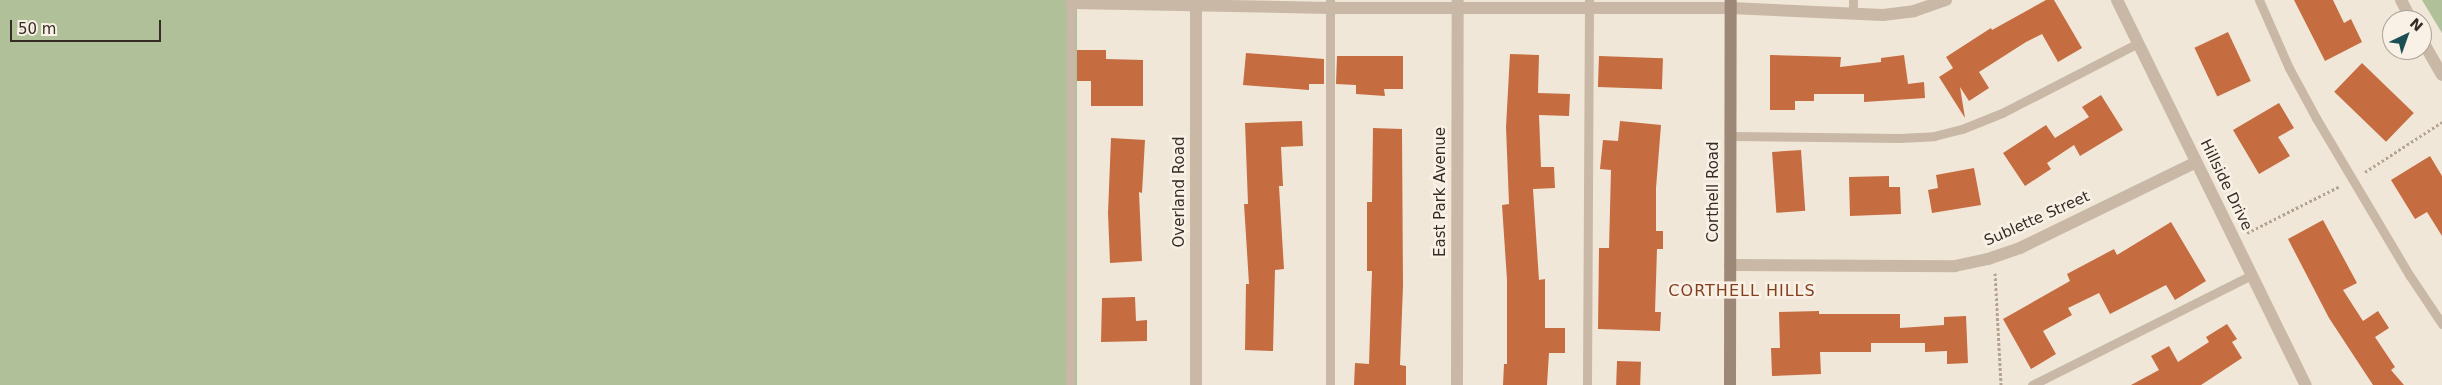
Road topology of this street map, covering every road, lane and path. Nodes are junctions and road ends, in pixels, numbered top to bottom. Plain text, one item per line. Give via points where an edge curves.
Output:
1 (1853, 0) edge
2 (1946, 0) edge
3 (2117, 0) edge
4 (2258, 0) edge
5 (1070, 2) edge
6 (1196, 4) edge
7 (1330, 4) edge
8 (1458, 4) edge
9 (1731, 4) edge
10 (1589, 5) edge
11 (1852, 14) junction
12 (2138, 43) junction
13 (2432, 58) edge
14 (2442, 75) edge
15 (1730, 136) junction
16 (2196, 162) junction
17 (1994, 257) junction
18 (1730, 265) junction
19 (2252, 275) junction
20 (2442, 324) edge
21 (1070, 385) edge
22 (1196, 385) edge
23 (1330, 385) edge
24 (1457, 385) edge
25 (1587, 385) edge
26 (1730, 385) edge
27 (2001, 385) edge
28 (2032, 385) edge
29 (2306, 385) edge

1 - 11 lane
2 - 11 street via 1914,11
3 - 12 street, Hillside Drive
4 - 20 lane via 2316,118
5 - 6 street
5 - 21 lane
6 - 7 street
6 - 22 street, Overland Road
7 - 8 street
7 - 23 lane
8 - 10 street
8 - 24 street, East Park Avenue
9 - 10 street
9 - 11 street
9 - 15 street, Corthell Road
10 - 25 lane
12 - 15 lane via 2002,113 1934,136
12 - 16 street, Hillside Drive
13 - 14 street
15 - 18 street, Corthell Road
16 - 17 street, Sublette Street via 2020,248
16 - 19 street, Hillside Drive
17 - 18 street, Sublette Street via 1955,266
17 - 27 path
18 - 26 street, Corthell Road
19 - 28 lane
19 - 29 street, Hillside Drive

